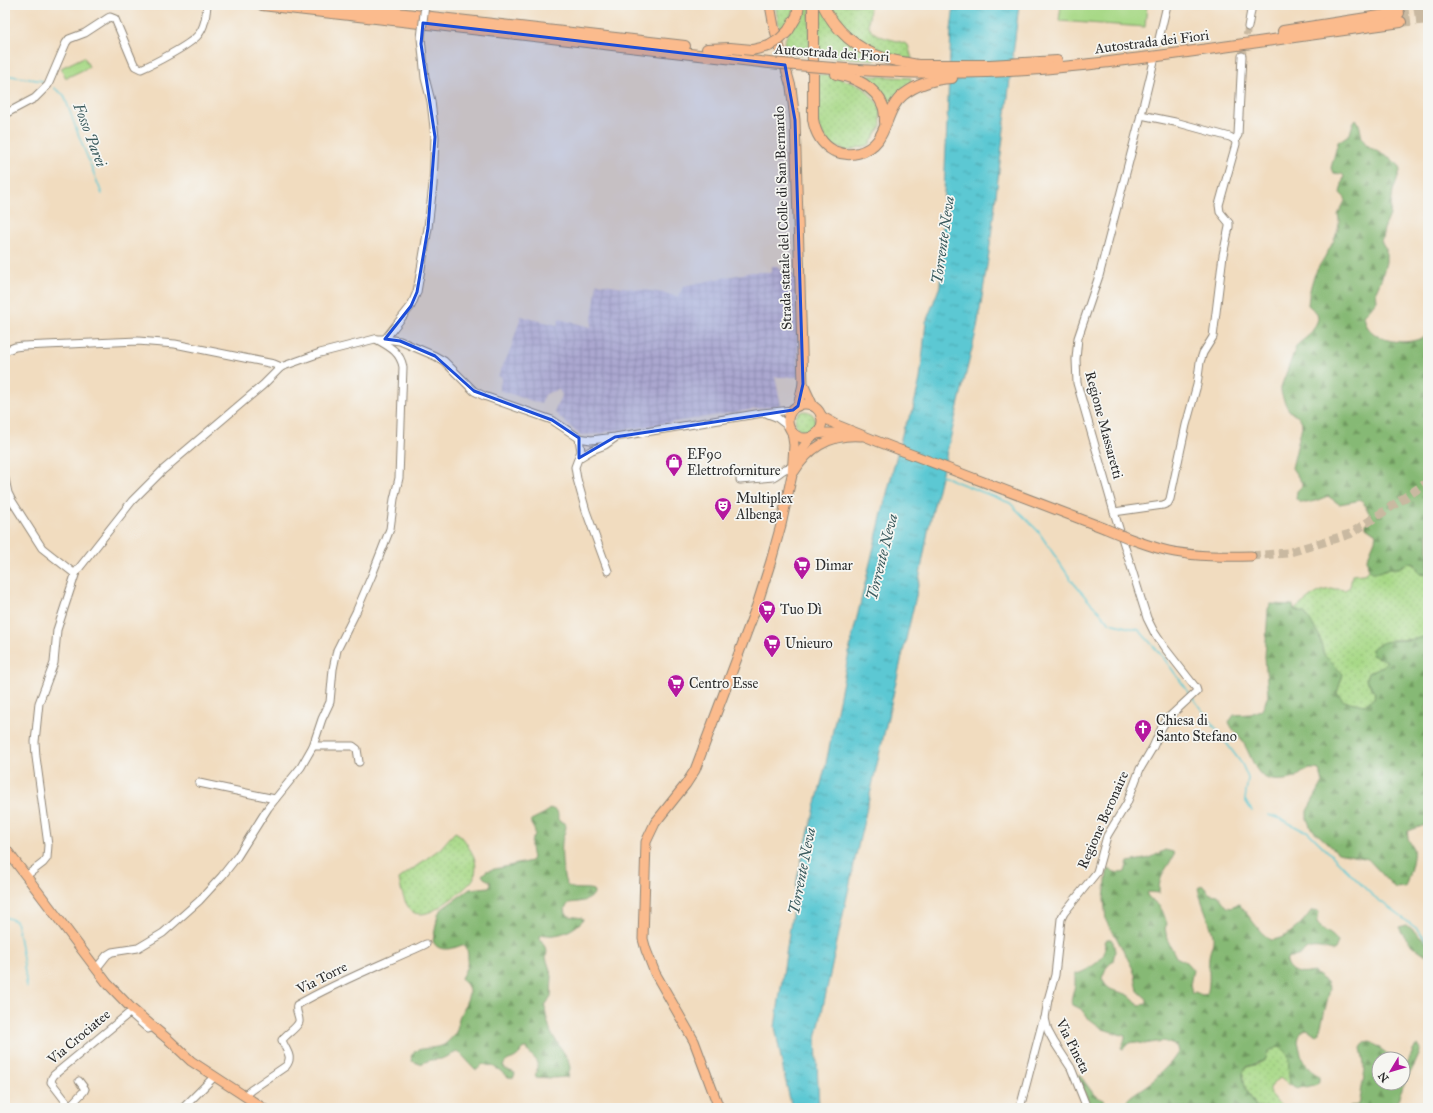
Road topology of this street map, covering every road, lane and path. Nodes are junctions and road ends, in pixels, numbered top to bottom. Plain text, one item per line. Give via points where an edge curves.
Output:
1 (207, 5) edge
2 (262, 5) edge
3 (327, 5) edge
4 (425, 5) edge
5 (770, 5) edge
6 (799, 5) edge
7 (813, 5) edge
8 (823, 5) edge
9 (1167, 5) edge
10 (1252, 5) edge
11 (1400, 18) tunnel mouth
12 (1248, 27) tunnel mouth
13 (1158, 43) dead end
14 (769, 55) junction
15 (1242, 56) tunnel mouth
16 (1103, 59) junction
17 (1154, 61) dead end
18 (820, 67) junction
19 (920, 69) junction
20 (987, 72) junction
21 (5, 114) edge
22 (1141, 115) junction
23 (886, 126) junction
24 (1234, 140) junction
25 (376, 339) junction
26 (385, 339) junction
27 (5, 351) edge
28 (281, 367) junction
29 (803, 384) junction
30 (813, 406) junction
31 (795, 408) junction
32 (762, 413) junction
33 (821, 416) junction
34 (791, 429) junction
35 (859, 435) junction
36 (814, 436) junction
37 (615, 437) junction
38 (579, 438) junction
39 (579, 458) junction
40 (793, 469) junction
41 (5, 479) edge
42 (740, 480) dead end
43 (1114, 512) junction
44 (1251, 556) tunnel mouth
45 (608, 571) dead end
46 (75, 574) junction
47 (1193, 694) joint
48 (313, 746) junction
49 (360, 762) dead end
50 (199, 783) dead end
51 (275, 799) junction
52 (5, 848) edge
53 (26, 876) junction
54 (426, 944) dead end
55 (96, 969) junction
56 (1045, 1018) junction
57 (153, 1027) junction
58 (214, 1077) junction
59 (79, 1081) dead end
60 (244, 1096) junction
61 (70, 1107) edge
62 (183, 1108) edge
63 (263, 1108) edge
64 (719, 1108) edge
65 (1020, 1108) edge
66 (1087, 1108) edge

1 - 21 street via 203,27 195,39 141,69 132,62 115,19 110,17 85,33 69,39 48,85 35,98
2 - 14 highway, Autostrada dei Fiori
3 - 14 highway, Autostrada dei Fiori
4 - 26 street, bridge via 421,38 435,137 429,220 417,292 411,306
5 - 29 main road, Strada statale del Colle di San Bernardo via 791,87 796,120
6 - 14 highway, bridge via 797,16
7 - 23 highway via 813,119 817,135 833,150 855,154 867,150 876,143
8 - 19 highway via 837,28 855,44 885,58
9 - 13 street
10 - 12 street
11 - 16 highway, Autostrada dei Fiori via 1324,26
14 - 18 highway, Autostrada dei Fiori
14 - 18 highway, Autostrada dei Fiori, bridge via 792,66
15 - 24 street via 1238,135
16 - 19 highway, Autostrada dei Fiori
16 - 20 highway, Autostrada dei Fiori via 1032,70
17 - 22 street, Regione Massaretti
18 - 19 highway, Autostrada dei Fiori
18 - 23 highway via 852,78 873,91 884,107
19 - 20 highway, Autostrada dei Fiori
20 - 23 highway via 936,80 918,86 904,94 892,108
22 - 24 street via 1175,122
22 - 43 street, Regione Massaretti via 1099,276 1078,338 1076,358 1078,383
24 - 43 street via 1236,144 1219,206 1229,227 1213,337 1200,362 1197,386 1170,499 1163,505
25 - 26 street
25 - 28 street via 320,353
25 - 48 street via 395,351 402,359 399,478 390,529 356,612 337,650 330,702
26 - 38 street via 400,341 435,356 444,361 474,391 552,420
27 - 28 street via 23,346 138,341 176,344
28 - 46 street via 163,470 132,501
29 - 30 main road, Strada statale del Colle di San Bernardo
29 - 31 main road, Strada statale del Colle di San Bernardo
30 - 31 main road via 803,405
30 - 33 main road
31 - 32 street
31 - 34 main road via 788,421
32 - 34 street via 776,417
32 - 37 street
33 - 35 main road
33 - 36 main road via 821,427
34 - 36 main road via 801,438
34 - 40 main road via 794,445
35 - 36 main road via 837,432
35 - 40 main road via 837,437 823,442 810,451
35 - 44 main road, bridge via 1162,549 1212,556
36 - 40 main road via 802,449
37 - 38 street via 591,440
37 - 39 street
38 - 39 street
39 - 45 street via 575,466 577,479
40 - 42 street via 782,469 773,477
40 - 64 main road via 781,525 757,606 695,770 655,823 646,842 643,923 646,950 655,973 694,1041
41 - 46 street via 12,501 42,548
43 - 47 street, Regione Massaretti via 1147,618
46 - 53 street via 57,630 54,664 38,711 35,742 47,838 46,858
47 - 56 street, Regione Beronaire via 1162,727 1140,769 1127,803 1107,836 1097,872 1064,913 1060,926 1055,975
48 - 49 street via 353,746 357,749
48 - 51 street via 301,767
50 - 51 street
51 - 55 street via 238,857 190,909 148,943 138,948 112,952
52 - 53 main road
53 - 55 main road
54 - 60 street, Via Torre via 344,980 297,1006 298,1023 282,1040 290,1056 288,1063
55 - 57 main road via 133,1010
56 - 65 street, Regione Beronaire
56 - 66 street, Via Pineta via 1048,1031 1071,1068
57 - 58 main road via 191,1061
57 - 61 street, Via Crociatee via 148,1029 128,1014 54,1075 51,1082
58 - 60 main road
58 - 62 street
59 - 61 street via 85,1089
60 - 63 main road

